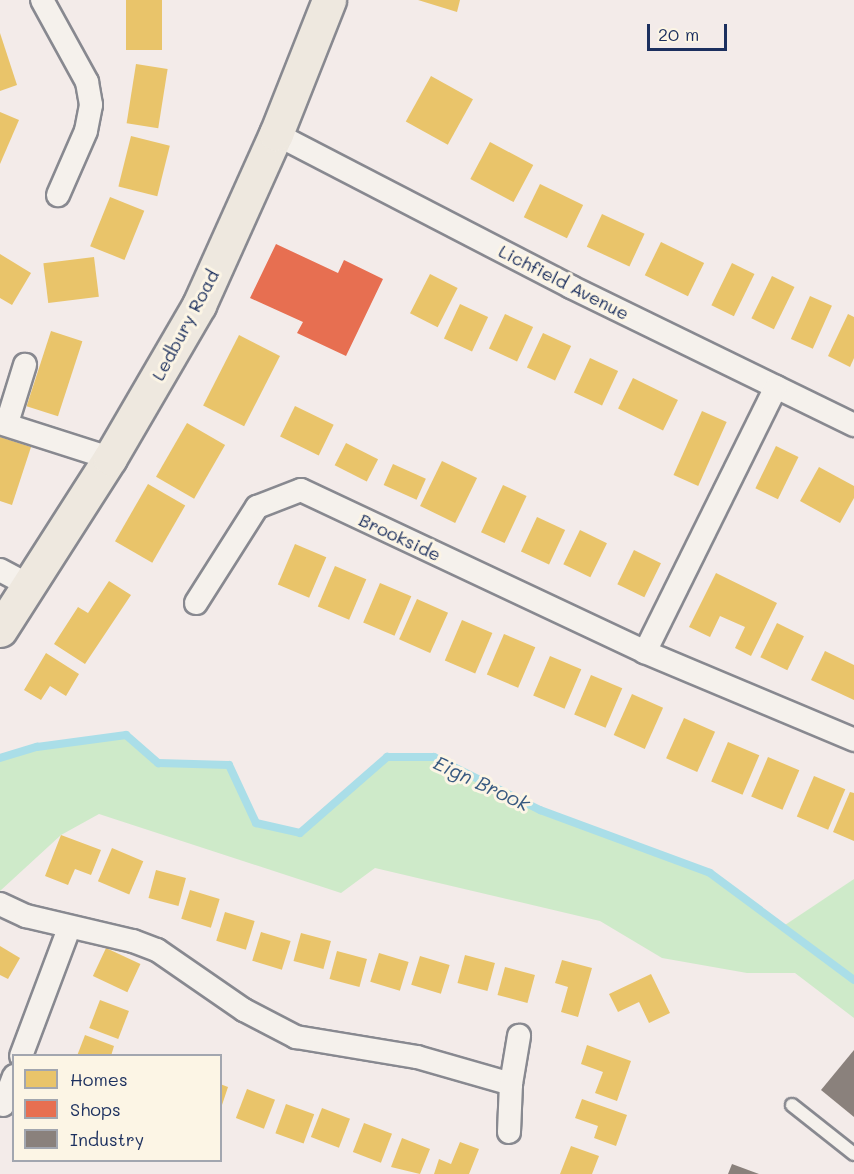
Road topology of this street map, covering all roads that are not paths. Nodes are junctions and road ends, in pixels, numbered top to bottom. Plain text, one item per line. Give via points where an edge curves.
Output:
1 (42, 0) edge
2 (329, 0) edge
3 (276, 134) junction
4 (58, 195) dead end
5 (25, 365) dead end
6 (776, 387) junction
7 (3, 423) edge
8 (854, 425) edge
9 (110, 458) junction
10 (14, 577) edge
11 (196, 603) dead end
12 (0, 630) edge
13 (645, 652) junction
14 (854, 740) edge
15 (0, 904) edge
16 (69, 928) junction
17 (519, 1036) dead end
18 (22, 1054) edge
19 (511, 1083) junction
20 (12, 1084) edge
21 (792, 1105) dead end
22 (6, 1106) edge
23 (509, 1132) dead end
24 (854, 1154) edge

1 - 4 street via 87,82 91,105 86,131
2 - 3 highway, Ledbury Road
3 - 6 street, Lichfield Avenue via 571,287
3 - 9 highway, Ledbury Road via 199,305
5 - 7 street
6 - 8 street, Lichfield Avenue
6 - 13 street
7 - 9 street
9 - 10 highway, Ledbury Road
10 - 12 highway, Ledbury Road
11 - 13 street, Brookside via 257,507 301,490
13 - 14 street, Brookside
15 - 16 street
16 - 18 street
16 - 19 street via 133,940 157,950 244,1010 296,1037 417,1057
17 - 19 street
19 - 23 street
20 - 22 street
21 - 24 lane

